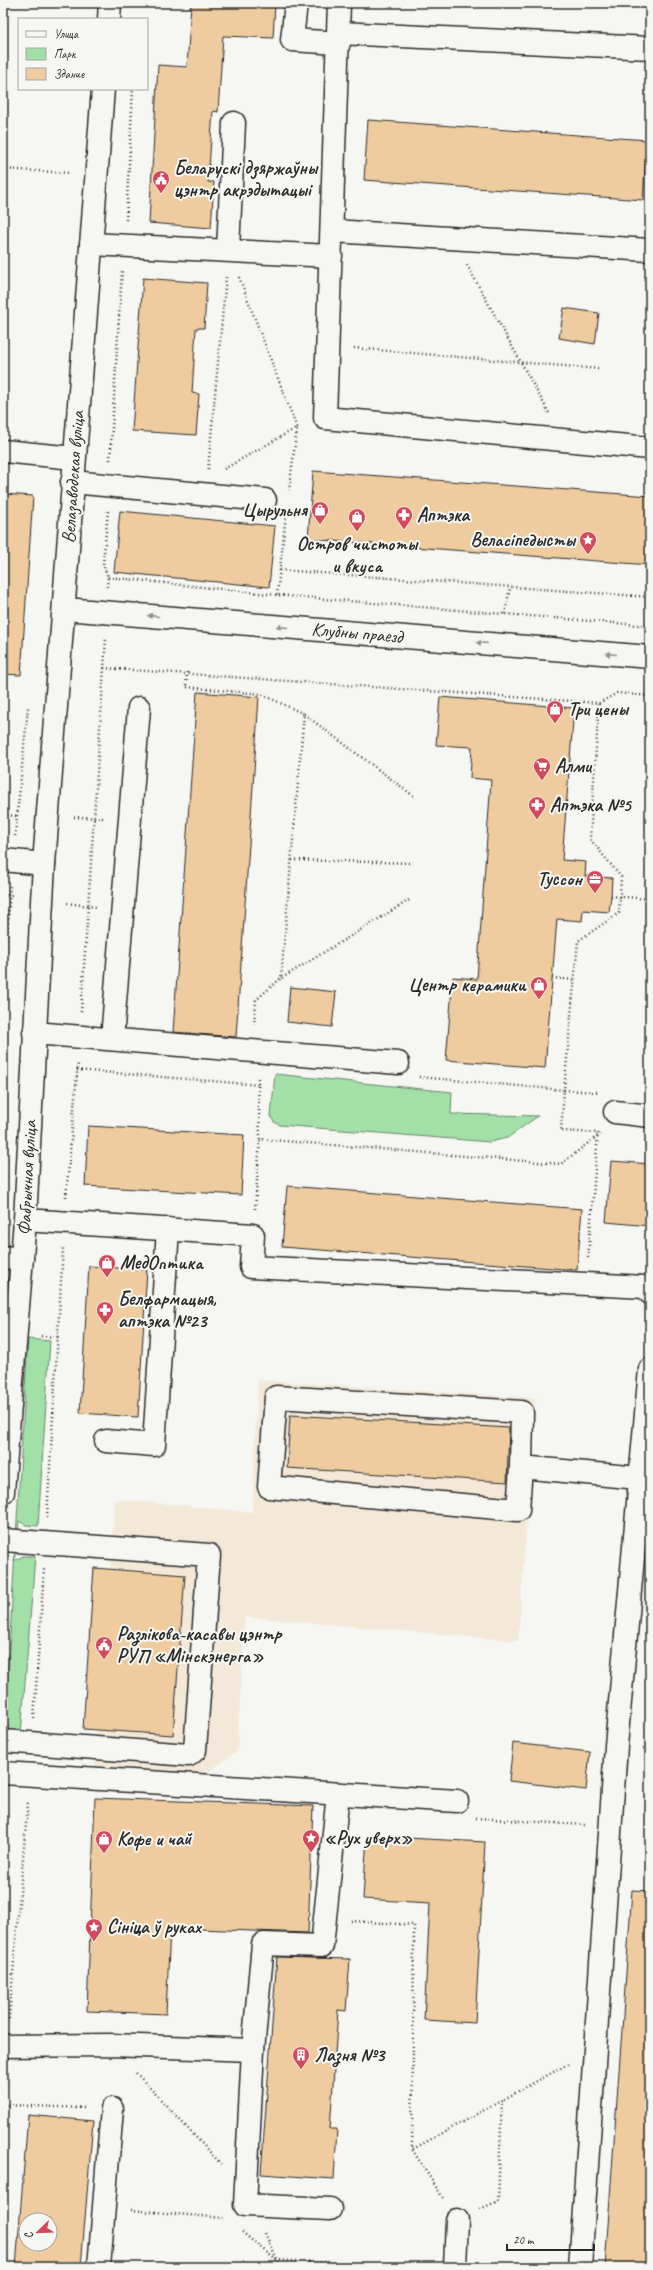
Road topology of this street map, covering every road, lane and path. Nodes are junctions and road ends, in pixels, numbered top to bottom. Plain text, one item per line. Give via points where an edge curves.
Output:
1 (110, 3) edge
2 (296, 3) edge
3 (339, 3) edge
4 (109, 18) edge
5 (339, 38) junction
6 (650, 48) edge
7 (103, 90) edge
8 (133, 90) edge
9 (234, 123) dead end
10 (3, 169) edge
11 (74, 174) dead end
12 (332, 231) junction
13 (452, 238) junction
14 (91, 244) junction
15 (124, 245) junction
16 (228, 250) junction
17 (650, 250) edge
18 (331, 256) junction
19 (327, 346) junction
20 (522, 363) junction
21 (599, 369) dead end
22 (325, 418) junction
23 (297, 428) junction
24 (564, 440) junction
25 (650, 448) edge
26 (3, 451) edge
27 (74, 458) junction
28 (110, 461) junction
29 (118, 462) dead end
30 (201, 469) dead end
31 (208, 469) junction
32 (215, 470) dead end
33 (222, 470) dead end
34 (72, 482) junction
35 (110, 485) junction
36 (289, 493) dead end
37 (265, 500) dead end
38 (287, 508) dead end
39 (280, 570) junction
40 (108, 577) junction
41 (510, 587) junction
42 (277, 595) junction
43 (650, 597) edge
44 (65, 609) junction
45 (107, 612) junction
46 (505, 614) junction
47 (650, 626) edge
48 (650, 657) edge
49 (104, 668) junction
50 (186, 672) junction
51 (650, 696) edge
52 (599, 703) junction
53 (139, 708) dead end
54 (304, 714) junction
55 (415, 797) dead end
56 (566, 807) dead end
57 (592, 808) junction
58 (3, 860) edge
59 (292, 860) junction
60 (413, 863) dead end
61 (44, 864) junction
62 (611, 896) dead end
63 (620, 896) junction
64 (411, 899) dead end
65 (650, 899) edge
66 (281, 978) junction
67 (552, 978) dead end
68 (575, 980) junction
69 (34, 1033) junction
70 (79, 1036) junction
71 (112, 1039) junction
72 (252, 1051) junction
73 (398, 1063) dead end
74 (77, 1070) junction
75 (446, 1080) dead end
76 (260, 1085) junction
77 (564, 1090) junction
78 (615, 1112) dead end
79 (650, 1116) edge
80 (598, 1133) junction
81 (606, 1134) dead end
82 (260, 1139) junction
83 (25, 1220) junction
84 (64, 1223) junction
85 (168, 1229) junction
86 (253, 1235) junction
87 (12, 1258) edge
88 (586, 1285) junction
89 (650, 1293) edge
90 (650, 1369) edge
91 (106, 1441) dead end
92 (521, 1467) junction
93 (646, 1478) edge
94 (3, 1492) edge
95 (3, 1540) edge
96 (46, 1544) junction
97 (3, 1741) edge
98 (32, 1743) junction
99 (3, 1773) edge
100 (30, 1776) junction
101 (338, 1794) junction
102 (457, 1801) joint
103 (582, 1825) dead end
104 (324, 1919) junction
105 (5, 2046) edge
106 (596, 2049) junction
107 (253, 2050) junction
108 (502, 2099) junction
109 (3, 2105) edge
110 (112, 2109) joint
111 (412, 2149) junction
112 (104, 2207) junction
113 (330, 2209) dead end
114 (224, 2218) dead end
115 (457, 2220) junction
116 (263, 2228) dead end
117 (99, 2267) edge
118 (280, 2267) edge
119 (455, 2267) edge
120 (580, 2267) edge

1 - 4 street
2 - 5 street via 292,40
3 - 5 street
5 - 6 street
5 - 12 street
7 - 14 street, Велазаводская вуліца
8 - 15 path
9 - 16 street
10 - 11 path
12 - 13 street
12 - 18 street
13 - 17 street
13 - 20 path
14 - 15 street
14 - 27 street, Велазаводская вуліца
15 - 16 street
15 - 28 path
16 - 18 street
16 - 23 path
16 - 31 path
18 - 19 street
19 - 20 path
19 - 22 street
20 - 21 path
20 - 24 path
22 - 23 path
22 - 24 street
23 - 33 path
23 - 36 path
24 - 25 street
26 - 27 street
27 - 28 path
27 - 34 street, Велазаводская вуліца
28 - 29 path
30 - 31 path
31 - 32 path
34 - 35 street
34 - 44 street, Велазаводская вуліца
35 - 37 street
35 - 40 path via 103,564
38 - 39 path
39 - 41 path
39 - 42 path
40 - 42 path
40 - 45 path
41 - 43 path
41 - 46 path
42 - 46 path
44 - 45 street, Клубны праезд
44 - 61 street, Велазаводская вуліца
48 -> 45 street, Клубны праезд
45 - 49 path
46 - 47 path
49 - 50 path
49 - 70 path
50 - 52 path
50 - 54 path via 186,688 262,694
51 - 52 path via 617,693
52 - 57 path
53 - 71 street
54 - 55 path
54 - 59 path
56 - 57 path
57 - 63 path via 590,839 621,877
58 - 61 street
59 - 60 path
59 - 66 path
61 - 69 street, Фабрычная вуліца
62 - 63 path
63 - 65 path
63 - 68 path via 619,913 578,941
64 - 66 path
66 - 72 path via 256,1000
67 - 68 path
68 - 77 path
69 - 70 street
69 - 83 street, Фабрычная вуліца
70 - 71 street
70 - 74 path
71 - 72 street
72 - 73 street
72 - 76 path
74 - 76 path
74 - 84 path
75 - 77 path
76 - 82 path
77 - 80 path via 561,1131
78 - 79 street
80 - 81 path
80 - 82 path via 561,1164
80 - 88 path
82 - 86 path
83 - 84 street
83 - 87 street, Фабрычная вуліца
84 - 85 street
84 - 96 path
85 - 86 street
85 - 91 street via 154,1444
86 - 88 street via 251,1267
87 - 94 street, Фабрычная вуліца
88 - 89 street via 645,1287
90 - 93 street
92 - 92 street via 522,1412 276,1397 269,1487 518,1510
92 - 93 street
93 - 106 street via 616,1746
95 - 96 street
96 - 98 path
96 - 98 street via 209,1555 195,1750 188,1755
97 - 98 street
99 - 100 street
100 - 101 street
100 - 105 path
101 - 102 street
101 - 104 street
102 - 103 path via 457,1817
104 - 107 street via 322,1946 263,1944
104 - 111 path via 414,1925
105 - 107 street via 110,2045
105 - 109 path
106 - 108 path
106 - 120 street
107 - 113 street via 244,2205
108 - 111 path
108 - 115 path via 498,2201
109 - 110 path
110 - 112 street
111 - 115 path
112 - 114 path
112 - 117 street
115 - 119 street
116 - 118 path

